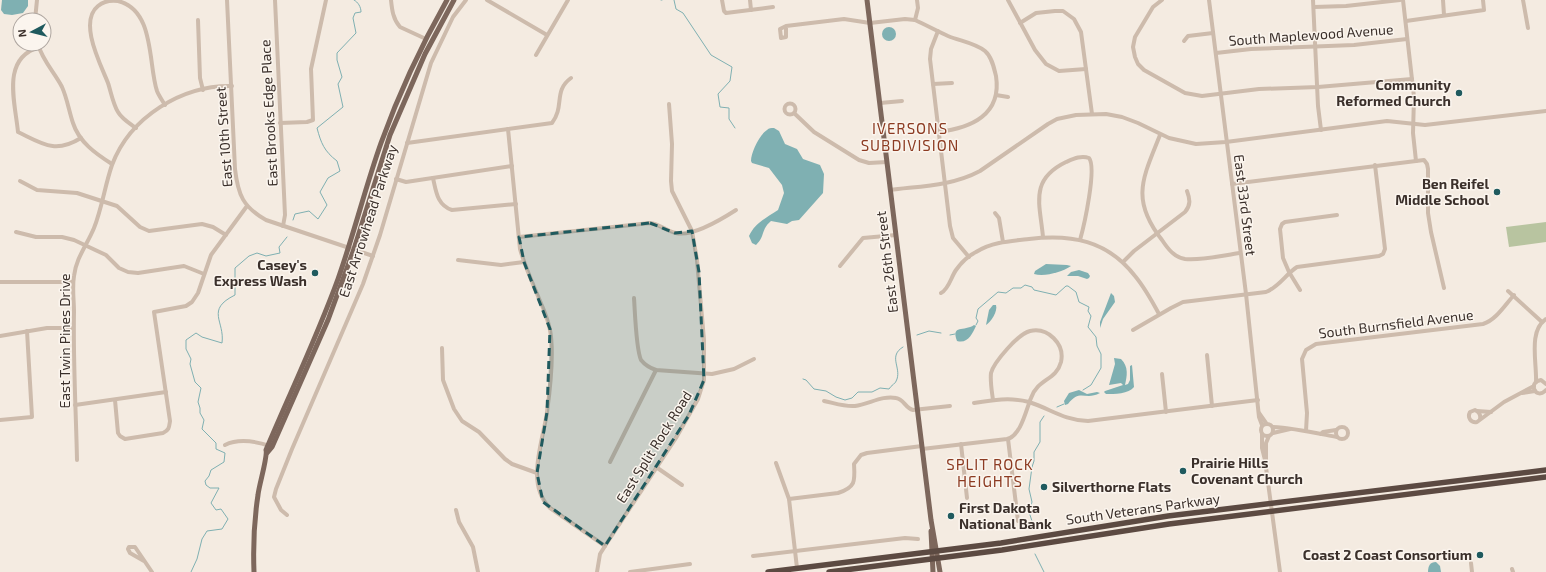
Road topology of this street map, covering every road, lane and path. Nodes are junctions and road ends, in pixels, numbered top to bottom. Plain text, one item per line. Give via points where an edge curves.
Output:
1 (37, 0) edge
2 (227, 0) edge
3 (275, 0) edge
4 (326, 0) edge
5 (391, 0) edge
6 (447, 0) edge
7 (454, 0) edge
8 (466, 0) edge
9 (487, 0) edge
10 (568, 0) edge
11 (722, 0) edge
12 (750, 0) edge
13 (868, 0) edge
14 (917, 0) edge
15 (1008, 0) edge
16 (1162, 0) edge
17 (1209, 0) edge
18 (1313, 0) edge
19 (1400, 0) edge
20 (1403, 0) edge
21 (1443, 0) edge
22 (1483, 0) edge
23 (1523, 0) edge
24 (773, 7) dead end
25 (1314, 7) junction
26 (751, 10) junction
27 (36, 12) edge
28 (1444, 16) junction
29 (198, 20) dead end
30 (915, 20) junction
31 (1406, 21) junction
32 (870, 23) junction
33 (1020, 23) junction
34 (786, 26) dead end
35 (1528, 28) dead end
36 (938, 31) junction
37 (1213, 33) junction
38 (547, 35) junction
39 (426, 39) junction
40 (1407, 39) junction
41 (1184, 41) dead end
42 (1316, 47) junction
43 (30, 52) edge
44 (42, 52) edge
45 (1216, 53) junction
46 (536, 55) dead end
47 (1086, 69) junction
48 (571, 78) dead end
49 (1412, 79) junction
50 (952, 83) dead end
51 (933, 84) junction
52 (232, 86) junction
53 (1318, 87) junction
54 (203, 90) junction
55 (1221, 94) junction
56 (996, 95) junction
57 (406, 97) junction
58 (1008, 97) dead end
59 (902, 100) dead end
60 (880, 103) junction
61 (669, 104) dead end
62 (165, 105) junction
63 (1546, 110) edge
64 (794, 113) dead end
65 (1092, 114) junction
66 (280, 123) junction
67 (1413, 124) junction
68 (136, 128) junction
69 (508, 129) junction
70 (1321, 130) junction
71 (938, 132) junction
72 (1160, 135) junction
73 (81, 138) junction
74 (1226, 142) junction
75 (406, 143) junction
76 (1416, 161) junction
77 (887, 162) junction
78 (112, 164) junction
79 (1375, 165) junction
80 (512, 166) junction
81 (433, 178) junction
82 (396, 179) junction
83 (20, 182) dead end
84 (945, 183) junction
85 (1232, 184) junction
86 (890, 190) junction
87 (1187, 191) dead end
88 (101, 202) junction
89 (516, 204) junction
90 (247, 206) junction
91 (736, 210) dead end
92 (995, 213) dead end
93 (1337, 215) dead end
94 (283, 226) junction
95 (692, 231) junction
96 (16, 232) dead end
97 (896, 234) junction
98 (1157, 234) junction
99 (226, 235) junction
100 (519, 237) junction
101 (1043, 237) junction
102 (1080, 240) junction
103 (1003, 242) junction
104 (85, 245) junction
105 (348, 248) junction
106 (354, 249) junction
107 (1240, 253) junction
108 (373, 256) junction
109 (969, 257) junction
110 (458, 260) dead end
111 (524, 262) junction
112 (1123, 262) junction
113 (840, 266) dead end
114 (1289, 272) junction
115 (204, 274) junction
116 (0, 282) edge
117 (73, 282) junction
118 (1444, 288) dead end
119 (1300, 290) dead end
120 (1508, 291) dead end
121 (941, 293) dead end
122 (1246, 294) junction
123 (1514, 295) junction
124 (634, 298) dead end
125 (1159, 314) junction
126 (1546, 318) edge
127 (1542, 322) junction
128 (73, 328) junction
129 (1133, 330) dead end
130 (27, 331) junction
131 (0, 336) edge
132 (442, 348) dead end
133 (1207, 355) dead end
134 (754, 359) dead end
135 (1536, 368) junction
136 (656, 370) junction
137 (704, 374) junction
138 (1162, 374) dead end
139 (1545, 383) edge
140 (1535, 384) junction
141 (1535, 391) junction
142 (1545, 391) edge
143 (166, 392) junction
144 (1520, 394) junction
145 (115, 400) junction
146 (993, 400) junction
147 (1258, 400) junction
148 (824, 401) dead end
149 (1029, 402) junction
150 (974, 403) dead end
151 (75, 405) junction
152 (950, 406) dead end
153 (1212, 406) junction
154 (917, 410) junction
155 (1477, 411) junction
156 (1166, 412) junction
157 (1490, 412) junction
158 (1480, 419) junction
159 (0, 420) edge
160 (1264, 424) junction
161 (1273, 427) junction
162 (1290, 429) junction
163 (1336, 430) junction
164 (1306, 431) junction
165 (1262, 434) junction
166 (1271, 434) junction
167 (1321, 434) junction
168 (1337, 437) junction
169 (1008, 438) junction
170 (961, 444) junction
171 (225, 445) dead end
172 (270, 447) junction
173 (922, 448) junction
174 (77, 460) dead end
175 (1265, 460) junction
176 (610, 462) dead end
177 (776, 463) dead end
178 (656, 467) junction
179 (1546, 470) edge
180 (537, 473) junction
181 (1546, 477) edge
182 (682, 485) dead end
183 (967, 498) dead end
184 (789, 499) junction
185 (1271, 503) junction
186 (456, 510) dead end
187 (1272, 511) junction
188 (287, 514) dead end
189 (1018, 521) dead end
190 (918, 539) dead end
191 (604, 546) junction
192 (934, 551) junction
193 (796, 552) junction
194 (753, 556) dead end
195 (938, 559) junction
196 (931, 560) junction
197 (144, 561) dead end
198 (1471, 563) dead end
199 (690, 564) dead end
200 (797, 568) junction
201 (152, 572) edge
202 (254, 572) edge
203 (478, 572) edge
204 (597, 572) edge
205 (630, 572) edge
206 (768, 572) edge
207 (829, 572) edge
208 (933, 572) edge
209 (940, 572) edge
210 (1280, 572) edge
211 (1472, 572) edge

1 - 27 street
2 - 52 street, East 10th Street
3 - 66 street, East Brooks Edge Place
4 - 66 street via 311,69 313,120
5 - 39 street via 394,18 400,27
6 - 39 main road, East Arrowhead Parkway
7 - 57 main road, East Arrowhead Parkway
8 - 75 street, East Arrowhead Parkway via 453,17 435,52
9 - 38 street
10 - 38 street
11 - 26 street via 726,13
12 - 26 street
13 - 32 main road, East 26th Street
14 - 30 street
15 - 33 street
16 - 55 street via 1153,7 1135,37 1134,52 1138,64 1185,93 1202,96
17 - 37 street, East 33rd Street
18 - 25 street
19 - 25 street
20 - 31 street
21 - 28 street
22 - 28 street via 1484,10
23 - 35 street
24 - 26 street
25 - 42 street
28 - 31 street
29 - 54 street via 200,78
30 - 32 street
30 - 36 street
31 - 40 street
32 - 34 street via 844,19
32 - 60 main road, East 26th Street
33 - 47 street via 1046,64 1059,71
33 - 47 street via 1036,14 1063,11 1069,14 1082,32
36 - 51 street via 930,54
36 - 56 street via 980,48 986,53 995,70
37 - 41 street via 1188,36
37 - 45 street, East 33rd Street
38 - 46 street
39 - 57 main road via 409,82
39 - 105 main road, East Arrowhead Parkway via 381,142
40 - 42 street, South Maplewood Avenue
40 - 49 street
42 - 45 street, South Maplewood Avenue
42 - 53 street
43 - 73 street via 21,58 14,70 18,132 50,146 62,147
44 - 73 street via 64,92 73,125
45 - 55 street, East 33rd Street
47 - 65 street
48 - 69 street via 561,89 559,109 552,123
49 - 53 street
49 - 67 street
50 - 51 street
51 - 71 street
52 - 54 street, East Twin Pines Drive
52 - 90 street, East 10th Street via 237,185
53 - 55 street via 1259,89
53 - 70 street
54 - 62 street, East Twin Pines Drive via 177,98
55 - 74 street, East 33rd Street
56 - 58 street
56 - 71 street via 988,112 978,120 960,128
57 - 106 main road, East Arrowhead Parkway via 380,162
59 - 60 street
60 - 77 main road, East 26th Street
61 - 95 street, East Split Rock Road via 672,191
62 - 68 street, East Twin Pines Drive via 154,111
62 - 68 street via 156,86 150,42 142,22 135,12 123,3 110,0 97,6 91,18 90,31 96,56 118,111 122,118
63 - 67 street via 1425,125
64 - 77 street via 814,132 859,160 869,163
65 - 72 street via 1106,114 1138,122
65 - 84 street via 1058,119 980,171 960,180
66 - 94 street, East Brooks Edge Place via 285,215
67 - 70 street via 1387,121
67 - 76 street
68 - 78 street, East Twin Pines Drive
69 - 75 street
69 - 80 street
70 - 74 street
71 - 84 street
72 - 74 street via 1196,144
72 - 98 street via 1142,187 1144,209
73 - 78 street via 94,152
74 - 85 street, East 33rd Street
75 - 82 street, East Arrowhead Parkway
76 - 79 street
76 - 118 street via 1424,160 1427,164 1428,213
77 - 86 main road, East 26th Street
78 - 88 street, East Twin Pines Drive
79 - 85 street
79 - 114 street via 1385,249 1383,254 1303,265
80 - 81 street
80 - 89 street
81 - 82 street via 406,182
81 - 89 street via 439,201 452,210
82 - 108 street, East Arrowhead Parkway
83 - 88 street via 37,190 77,193
84 - 86 street
84 - 109 street via 951,232
85 - 107 street, East 33rd Street
86 - 97 main road, East 26th Street
87 - 98 street via 1188,208
88 - 99 street via 121,209 140,227 149,231 202,224
88 - 104 street, East Twin Pines Drive via 94,228
89 - 100 street
90 - 94 street, East 10th Street via 266,220
90 - 99 street
91 - 95 street via 715,223
92 - 103 street via 999,218
93 - 114 street via 1282,224 1280,229 1283,258
94 - 105 street, East 10th Street
95 - 100 street via 679,234 650,223
95 - 137 street, East Split Rock Road via 704,340
96 - 104 street via 36,237 62,236
97 - 113 street via 863,238
97 - 154 main road, East 26th Street
98 - 107 street via 1169,250 1183,258
98 - 112 street
99 - 115 street via 211,255
100 - 111 street
101 - 102 street
101 - 102 street via 1039,193 1041,183 1048,174 1064,163 1084,156 1089,158 1092,164
101 - 103 street
102 - 112 street via 1103,249
103 - 109 street via 984,247
104 - 115 street via 106,255 119,268 128,272 138,273 184,266
104 - 117 street, East Twin Pines Drive via 77,261
105 - 106 street, East 10th Street
105 - 172 main road, East Arrowhead Parkway via 321,324
106 - 108 street, East 10th Street
106 - 172 main road, East Arrowhead Parkway via 325,327
107 - 122 street, East 33rd Street
108 - 188 street, East Arrowhead Parkway via 276,490 274,498
109 - 121 street via 957,269 946,290
110 - 111 street via 501,265
111 - 180 street via 547,318 551,343 547,412
112 - 125 street via 1139,280
114 - 119 street
114 - 122 street via 1273,289
115 - 143 street via 192,302 186,306 154,312
116 - 117 street
117 - 128 street, East Twin Pines Drive
120 - 123 street
122 - 125 street via 1188,301
122 - 147 street, East 33rd Street
123 - 127 street
123 - 164 street, South Burnsfield Avenue via 1487,323 1316,344 1310,347 1302,359
124 - 136 street via 639,355 644,364
125 - 129 street
126 - 127 street
127 - 135 street via 1535,339
128 - 130 street via 53,327
128 - 151 street, East Twin Pines Drive
130 - 131 street
130 - 159 street via 32,417
132 - 180 street via 443,377 454,409 462,421 479,432 504,459
133 - 153 street
134 - 137 street via 734,369
135 - 139 street
135 - 140 street
136 - 137 street
136 - 176 street
137 - 178 street, East Split Rock Road via 702,389 692,410
138 - 156 street
139 - 140 street via 1539,380
140 - 141 street
140 - 144 street
141 - 142 street
141 - 144 street
143 - 145 street
143 - 145 street via 169,428 163,433 146,437 125,439 120,436
144 - 157 street
145 - 151 street
146 - 149 street
146 - 149 street via 991,378 995,364 1020,336 1029,331 1039,331 1054,338 1060,347 1061,358 1056,372 1038,386
146 - 150 street
147 - 153 street
147 - 160 street, East 33rd Street via 1259,416
148 - 154 street via 856,406 893,397 901,399 910,410
149 - 156 street via 1064,417 1083,421
149 - 169 street via 1017,433
151 - 174 street, East Twin Pines Drive
152 - 154 street
153 - 156 street
154 - 173 main road, East 26th Street
155 - 157 street
155 - 158 street
155 - 158 street via 1470,412 1469,418 1473,422
157 - 158 street
160 - 161 street via 1271,424
160 - 165 street, East 33rd Street via 1260,429
161 - 162 street
161 - 166 street, East 33rd Street
162 - 164 street
162 - 166 street
163 - 167 street
163 - 168 street
163 - 168 street via 1342,426 1348,432 1345,438
164 - 167 street
165 - 166 street
165 - 175 street, East 33rd Street
166 - 175 street, East 33rd Street via 1266,443
167 - 168 street
169 - 170 street
169 - 189 street
170 - 173 street
170 - 183 street
171 - 172 street via 242,440
172 - 202 main road, East Arrowhead Parkway via 262,471 255,512
173 - 184 street via 861,455 854,464 852,486 846,490
173 - 192 main road, East 26th Street
175 - 185 street, East 33rd Street
177 - 184 street
178 - 182 street
178 - 191 street, East Split Rock Road
179 - 185 highway, South Veterans Parkway
180 - 191 street via 539,494 546,505
181 - 187 highway, South Veterans Parkway
184 - 193 street
185 - 187 street, East 33rd Street
185 - 192 highway, South Veterans Parkway
186 - 203 street via 459,522 473,547
187 - 195 highway, South Veterans Parkway
187 - 210 street, East 33rd Street
190 - 193 street via 905,538
191 - 204 street, East Split Rock Road
192 - 195 main road, East 26th Street
192 - 196 main road, East 26th Street
192 - 200 highway, South Veterans Parkway
193 - 194 street
193 - 200 street
195 - 196 highway, South Veterans Parkway
195 - 209 main road, East 26th Street
196 - 207 highway, South Veterans Parkway
196 - 208 main road, East 26th Street
197 - 201 street
198 - 211 street
199 - 205 street
200 - 206 highway, South Veterans Parkway

